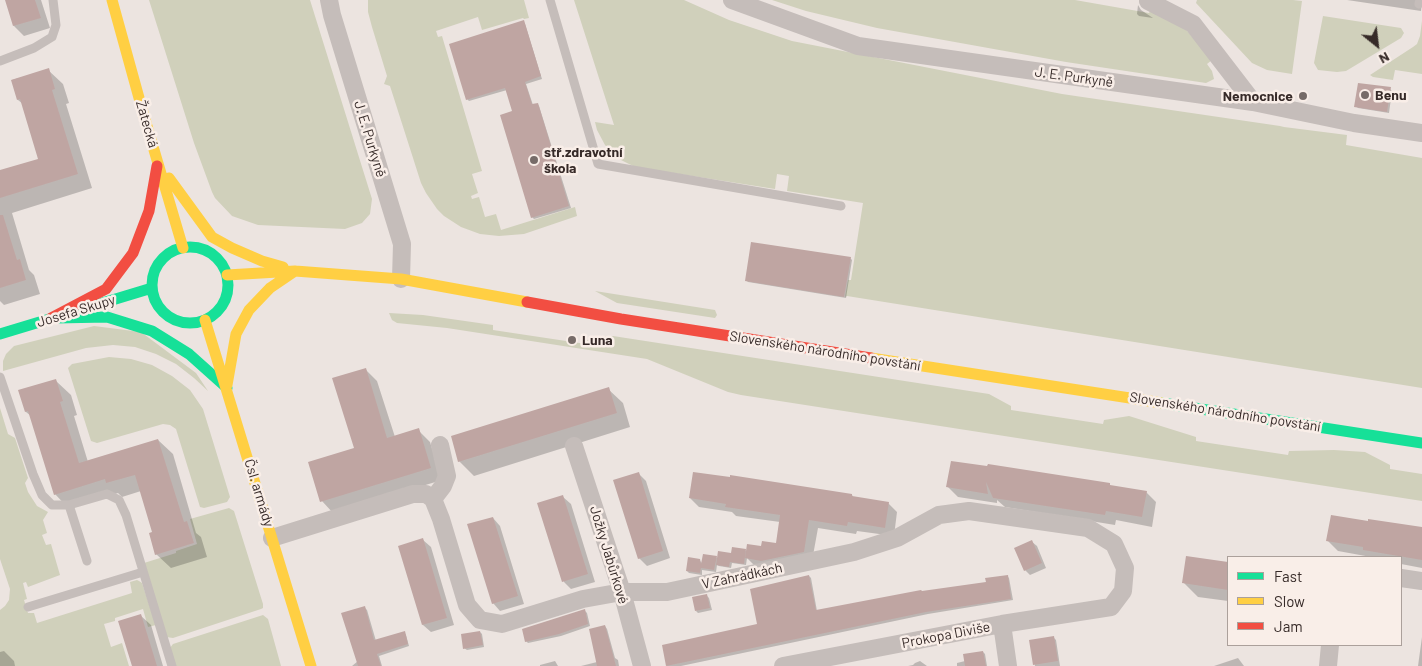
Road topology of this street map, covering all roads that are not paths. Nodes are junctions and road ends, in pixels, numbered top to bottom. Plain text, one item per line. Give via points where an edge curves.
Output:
1 (53, 0) edge
2 (112, 0) edge
3 (329, 0) edge
4 (550, 0) edge
5 (732, 0) edge
6 (1144, 1) edge
7 (0, 61) edge
8 (1253, 102) junction
9 (1422, 133) edge
10 (158, 162) junction
11 (841, 206) dead end
12 (182, 248) junction
13 (295, 271) junction
14 (227, 275) junction
15 (401, 279) junction
16 (152, 288) junction
17 (51, 318) junction
18 (206, 320) junction
19 (0, 334) edge
20 (0, 377) edge
21 (227, 388) junction
22 (1422, 443) edge
23 (440, 445) dead end
24 (574, 446) dead end
25 (433, 499) junction
26 (69, 506) junction
27 (272, 538) junction
28 (87, 561) dead end
29 (143, 572) junction
30 (1402, 578) edge
31 (1422, 581) edge
32 (622, 592) junction
33 (28, 607) dead end
34 (1110, 608) joint
35 (1002, 624) junction
36 (1330, 646) edge
37 (172, 666) edge
38 (312, 666) edge
39 (642, 666) edge
40 (782, 666) edge
41 (1008, 666) edge
42 (1328, 666) edge

1 - 7 lane via 56,25 52,37
2 - 10 street, Žatecká
3 - 15 street, J. E. Purkyně via 402,244
4 - 11 lane via 598,164
5 - 8 street, J. E. Purkyně via 858,46
6 - 8 street via 1193,24
8 - 9 street, J. E. Purkyně
10 - 12 street, Žatecká
10 - 13 street via 212,237 262,261
10 - 17 street via 148,212 133,253 106,289
12 - 14 street via 205,250 215,256
12 - 16 street via 163,258 153,277
13 - 14 street, Slovenského národního povstání
13 - 15 street, Slovenského národního povstání
13 - 21 street via 270,288 249,310 236,334
14 - 18 street via 228,291 222,307
15 - 22 street, Slovenského národního povstání via 621,319
16 - 17 street, Josefa Skupy
16 - 18 street via 161,310 171,318 194,323
17 - 19 street, Josefa Skupy
17 - 21 street via 107,317 152,331 189,354
18 - 21 street, Čsl. armády
20 - 26 lane via 42,495 52,505
21 - 27 street, Čsl. armády
23 - 25 street via 447,476
24 - 32 street, Jožky Jabůrkové
25 - 27 street via 426,494 413,494
25 - 32 street, V Zahrádkách via 467,604 480,620 502,624 583,599
26 - 28 lane
26 - 29 lane via 107,494 119,500
27 - 38 street, Čsl. armády
29 - 33 lane
29 - 37 lane
30 - 31 street
32 - 34 street, V Zahrádkách via 666,592 854,552 896,538 939,515 969,511 1088,528 1114,544 1125,568 1124,591
32 - 39 street, Jožky Jabůrkové
34 - 35 street, Prokopa Diviše
35 - 40 street, Prokopa Diviše
35 - 41 street
36 - 42 street

